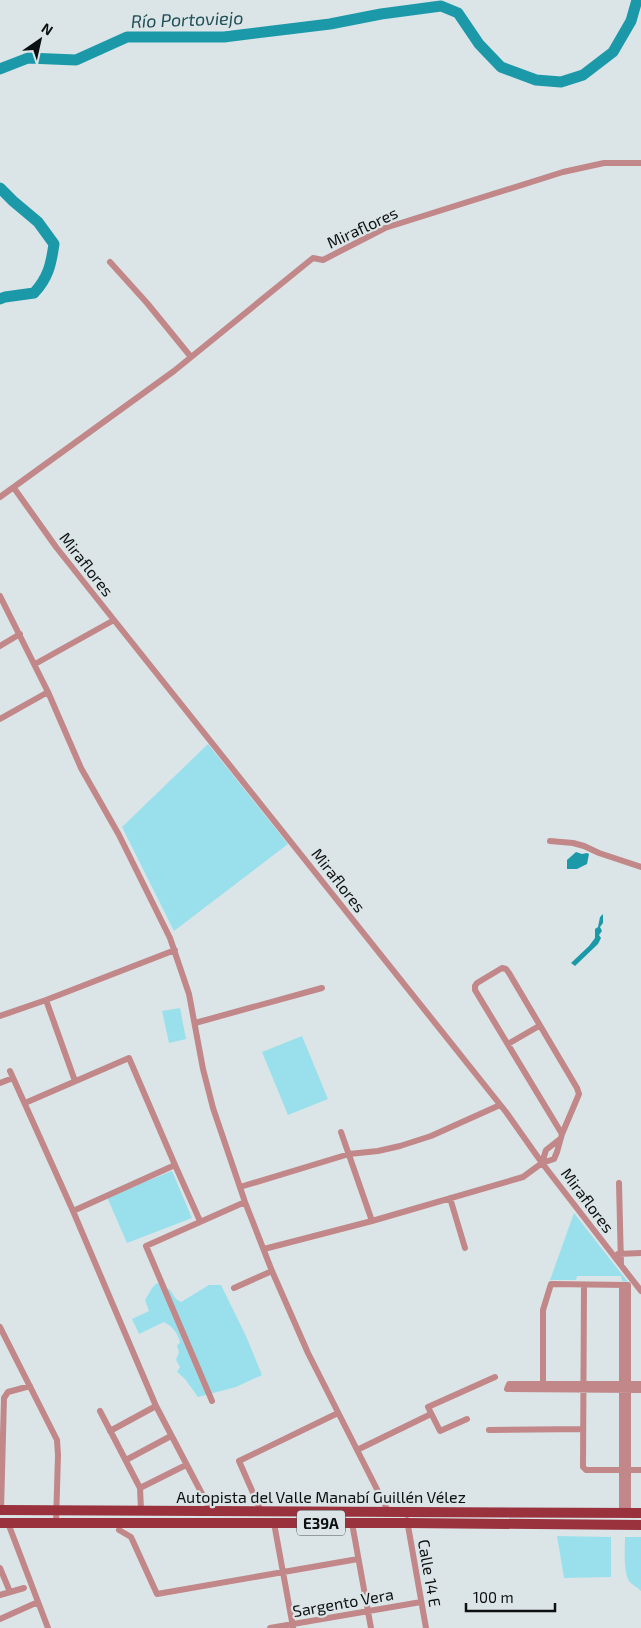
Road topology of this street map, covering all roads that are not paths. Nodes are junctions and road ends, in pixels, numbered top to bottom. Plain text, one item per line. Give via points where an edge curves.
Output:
1 (641, 163) edge
2 (110, 262) dead end
3 (191, 357) junction
4 (14, 488) junction
5 (0, 497) edge
6 (0, 596) edge
7 (114, 620) junction
8 (20, 634) junction
9 (0, 646) edge
10 (35, 664) junction
11 (48, 692) junction
12 (0, 719) edge
13 (550, 842) dead end
14 (641, 867) edge
15 (175, 950) junction
16 (322, 988) dead end
17 (46, 1000) junction
18 (0, 1016) edge
19 (195, 1023) junction
20 (539, 1026) junction
21 (508, 1044) junction
22 (75, 1081) junction
23 (0, 1083) edge
24 (25, 1104) junction
25 (500, 1105) junction
26 (341, 1132) dead end
27 (561, 1136) junction
28 (349, 1154) junction
29 (542, 1163) junction
30 (175, 1166) junction
31 (619, 1183) dead end
32 (240, 1187) junction
33 (450, 1198) junction
34 (245, 1202) junction
35 (72, 1212) junction
36 (372, 1220) junction
37 (200, 1222) junction
38 (465, 1248) dead end
39 (264, 1249) junction
40 (641, 1253) edge
41 (612, 1254) junction
42 (621, 1254) junction
43 (621, 1265) junction
44 (272, 1271) junction
45 (584, 1285) junction
46 (234, 1288) dead end
47 (641, 1291) edge
48 (0, 1327) edge
49 (495, 1377) dead end
50 (641, 1384) edge
51 (30, 1386) junction
52 (584, 1386) junction
53 (625, 1387) junction
54 (641, 1390) edge
55 (212, 1401) dead end
56 (156, 1406) junction
57 (100, 1411) dead end
58 (338, 1413) junction
59 (431, 1414) junction
60 (467, 1419) dead end
61 (583, 1429) junction
62 (489, 1430) dead end
63 (110, 1431) junction
64 (171, 1436) junction
65 (357, 1450) junction
66 (126, 1460) junction
67 (186, 1465) junction
68 (624, 1470) junction
69 (641, 1470) edge
70 (140, 1488) junction
71 (0, 1510) edge
72 (56, 1510) junction
73 (141, 1510) junction
74 (211, 1511) junction
75 (262, 1511) junction
76 (388, 1511) junction
77 (407, 1511) junction
78 (549, 1512) junction
79 (625, 1512) junction
80 (641, 1512) edge
81 (407, 1522) junction
82 (4, 1523) edge
83 (56, 1523) junction
84 (274, 1523) junction
85 (352, 1523) junction
86 (551, 1524) junction
87 (641, 1525) edge
88 (119, 1530) dead end
89 (358, 1559) junction
90 (0, 1568) edge
91 (283, 1571) junction
92 (24, 1588) dead end
93 (10, 1592) junction
94 (0, 1595) edge
95 (38, 1602) junction
96 (421, 1602) junction
97 (368, 1612) junction
98 (0, 1619) edge
99 (293, 1626) edge
100 (48, 1628) edge
101 (270, 1628) edge
102 (371, 1628) edge
103 (426, 1628) edge

1 - 3 street, Miraflores via 604,163 562,172 385,228 323,260 313,258
2 - 3 street
3 - 4 street, Miraflores
4 - 5 street, Miraflores
4 - 7 street, Miraflores
6 - 8 street
7 - 10 street
7 - 25 street, Miraflores
8 - 9 street
8 - 10 street
10 - 11 street
11 - 12 street
11 - 15 street via 81,768 119,835
13 - 14 street via 584,846
15 - 17 street
15 - 19 street
16 - 19 street
17 - 18 street
17 - 22 street
19 - 32 street via 207,1087
20 - 21 street
20 - 21 street via 506,969 502,968 475,986
20 - 27 street via 580,1094
21 - 27 street
22 - 24 street
22 - 30 street via 129,1058
23 - 24 street via 12,1074
24 - 35 street
25 - 28 street via 423,1139 378,1151
25 - 29 street, Miraflores
26 - 28 street
27 - 29 street via 546,1150
27 - 29 street via 554,1159
28 - 32 street
28 - 36 street
29 - 33 street via 523,1177
29 - 41 street, Miraflores
30 - 35 street
30 - 37 street
31 - 42 street
32 - 34 street
33 - 36 street
33 - 38 street
34 - 37 street
34 - 39 street
35 - 56 street
36 - 39 street
37 - 55 street via 146,1246
39 - 44 street
40 - 42 street
41 - 42 street
41 - 43 street, Miraflores
42 - 43 street
43 - 47 street, Miraflores
44 - 46 street
44 - 58 street
45 - 52 street
45 - 52 street via 551,1284 543,1310 543,1387
45 - 53 street via 628,1285
48 - 51 street
49 - 59 street via 428,1407
50 - 53 street
51 - 71 street via 8,1392 4,1398
51 - 72 street via 57,1440
52 - 53 street
52 - 61 street
53 - 54 street
53 - 68 street
56 - 63 street
56 - 64 street
57 - 63 street
58 - 65 street
58 - 75 street via 239,1461
59 - 60 street via 440,1431
59 - 65 street
61 - 62 street
61 - 68 street via 584,1469
63 - 66 street
64 - 66 street
64 - 67 street
65 - 76 street
66 - 70 street
67 - 70 street
67 - 74 street
68 - 69 street
68 - 79 street
70 - 73 street
71 - 72 main road, Autopista del Valle Manabí Guillén Vélez / E39A
72 - 73 main road, Autopista del Valle Manabí Guillén Vélez / E39A
72 - 83 street
73 - 74 main road, Autopista del Valle Manabí Guillén Vélez / E39A
74 - 75 main road, Autopista del Valle Manabí Guillén Vélez / E39A
75 - 76 main road, Autopista del Valle Manabí Guillén Vélez / E39A
76 - 77 main road, Autopista del Valle Manabí Guillén Vélez / E39A
77 - 78 main road, Autopista del Valle Manabí Guillén Vélez / E39A
77 - 81 street, Calle 14 E
78 - 79 main road, Autopista del Valle Manabí Guillén Vélez / E39A
78 - 86 main road
79 - 80 main road, Autopista del Valle Manabí Guillén Vélez / E39A
81 - 85 main road, Autopista del Valle Manabí Guillén Vélez / E39A
81 - 86 main road, Autopista del Valle Manabí Guillén Vélez / E39A
81 - 96 street, Calle 14 E
82 - 83 main road, Autopista del Valle Manabí Guillén Vélez / E39A
82 - 95 street
83 - 84 main road, Autopista del Valle Manabí Guillén Vélez / E39A
84 - 85 main road, Autopista del Valle Manabí Guillén Vélez / E39A
84 - 91 street
85 - 89 street
86 - 87 main road, Autopista del Valle Manabí Guillén Vélez / E39A
88 - 91 street via 131,1537 157,1594
89 - 91 street
89 - 97 street
90 - 93 street
91 - 99 street
92 - 93 street
93 - 94 street
95 - 98 street
95 - 100 street
96 - 97 street, Sargento Vera
96 - 103 street, Calle 14 E
97 - 99 street, Sargento Vera
97 - 102 street
99 - 101 street, Sargento Vera

